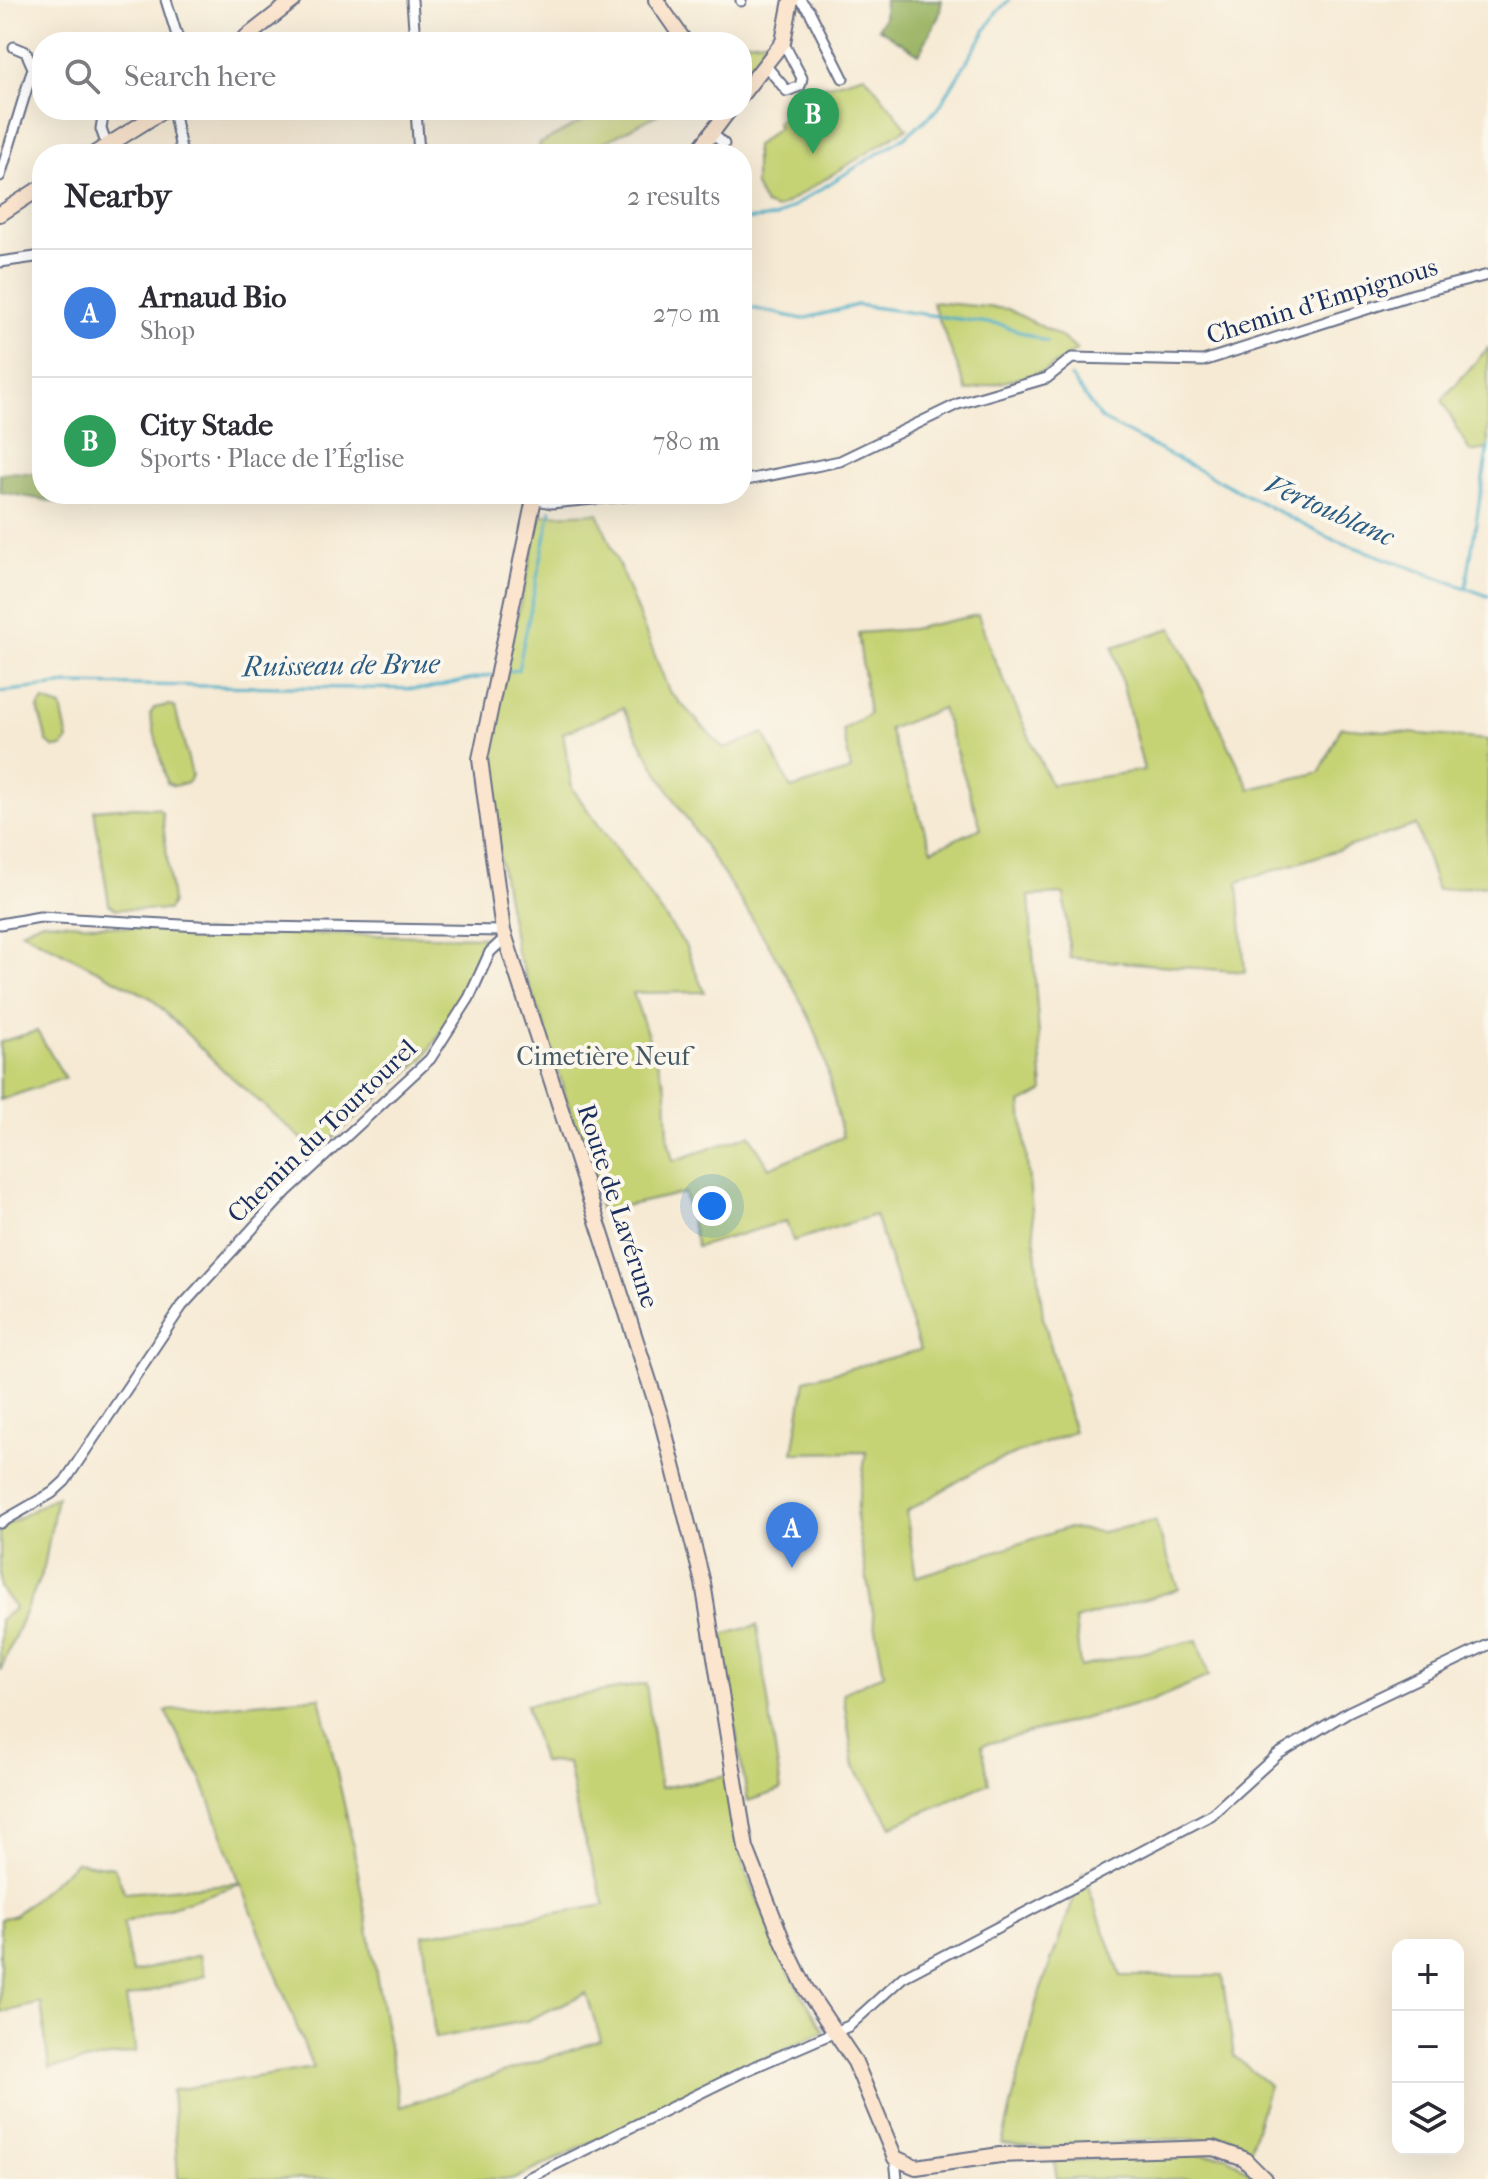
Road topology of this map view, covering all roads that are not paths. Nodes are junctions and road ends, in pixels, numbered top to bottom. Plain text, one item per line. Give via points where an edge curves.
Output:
1 (166, 0) edge
2 (294, 0) edge
3 (412, 0) edge
4 (656, 0) edge
5 (791, 0) edge
6 (800, 0) edge
7 (176, 32) edge
8 (253, 32) edge
9 (414, 32) edge
10 (678, 32) edge
11 (783, 42) junction
12 (14, 47) dead end
13 (32, 66) edge
14 (766, 66) junction
15 (32, 71) edge
16 (843, 78) dead end
17 (752, 82) edge
18 (102, 120) edge
19 (148, 120) edge
20 (175, 120) edge
21 (417, 120) edge
22 (720, 120) edge
23 (711, 132) junction
24 (100, 144) edge
25 (110, 144) edge
26 (180, 144) edge
27 (418, 144) edge
28 (703, 144) edge
29 (724, 144) dead end
30 (0, 176) edge
31 (32, 192) edge
32 (3, 206) edge
33 (32, 257) edge
34 (0, 262) edge
35 (1488, 275) edge
36 (752, 479) edge
37 (534, 504) edge
38 (0, 924) edge
39 (504, 934) junction
40 (0, 1523) edge
41 (1488, 1645) edge
42 (833, 2033) junction
43 (895, 2158) junction
44 (526, 2179) edge
45 (897, 2179) edge
46 (1264, 2179) edge

1 - 7 street
2 - 8 street
3 - 9 street
4 - 10 street
5 - 11 street
6 - 16 street
11 - 14 street
11 - 14 street via 802,78 800,86 787,91
12 - 13 street via 26,52
14 - 17 street
15 - 30 street
18 - 24 street
19 - 25 street
20 - 26 street
21 - 27 street
22 - 23 street
23 - 28 street
23 - 29 street
31 - 32 street
33 - 34 street
35 - 36 street, Chemin d'Empignous via 1203,361 1072,358 1047,378 958,404 840,461
37 - 39 street, Route de Lavérune via 481,741 480,775
38 - 39 street via 40,917
39 - 40 street, Chemin du Tourtourel via 430,1059 286,1192 182,1306 65,1481
39 - 42 street, Route de Lavérune via 661,1418 703,1583 746,1848 784,1944
41 - 42 street via 1348,1712 1277,1755 1211,1815 903,1977 849,2026
42 - 43 street, Route de Lavérune via 855,2062
42 - 44 street
43 - 45 street
43 - 46 street via 916,2167 1000,2155 1213,2148 1244,2159

